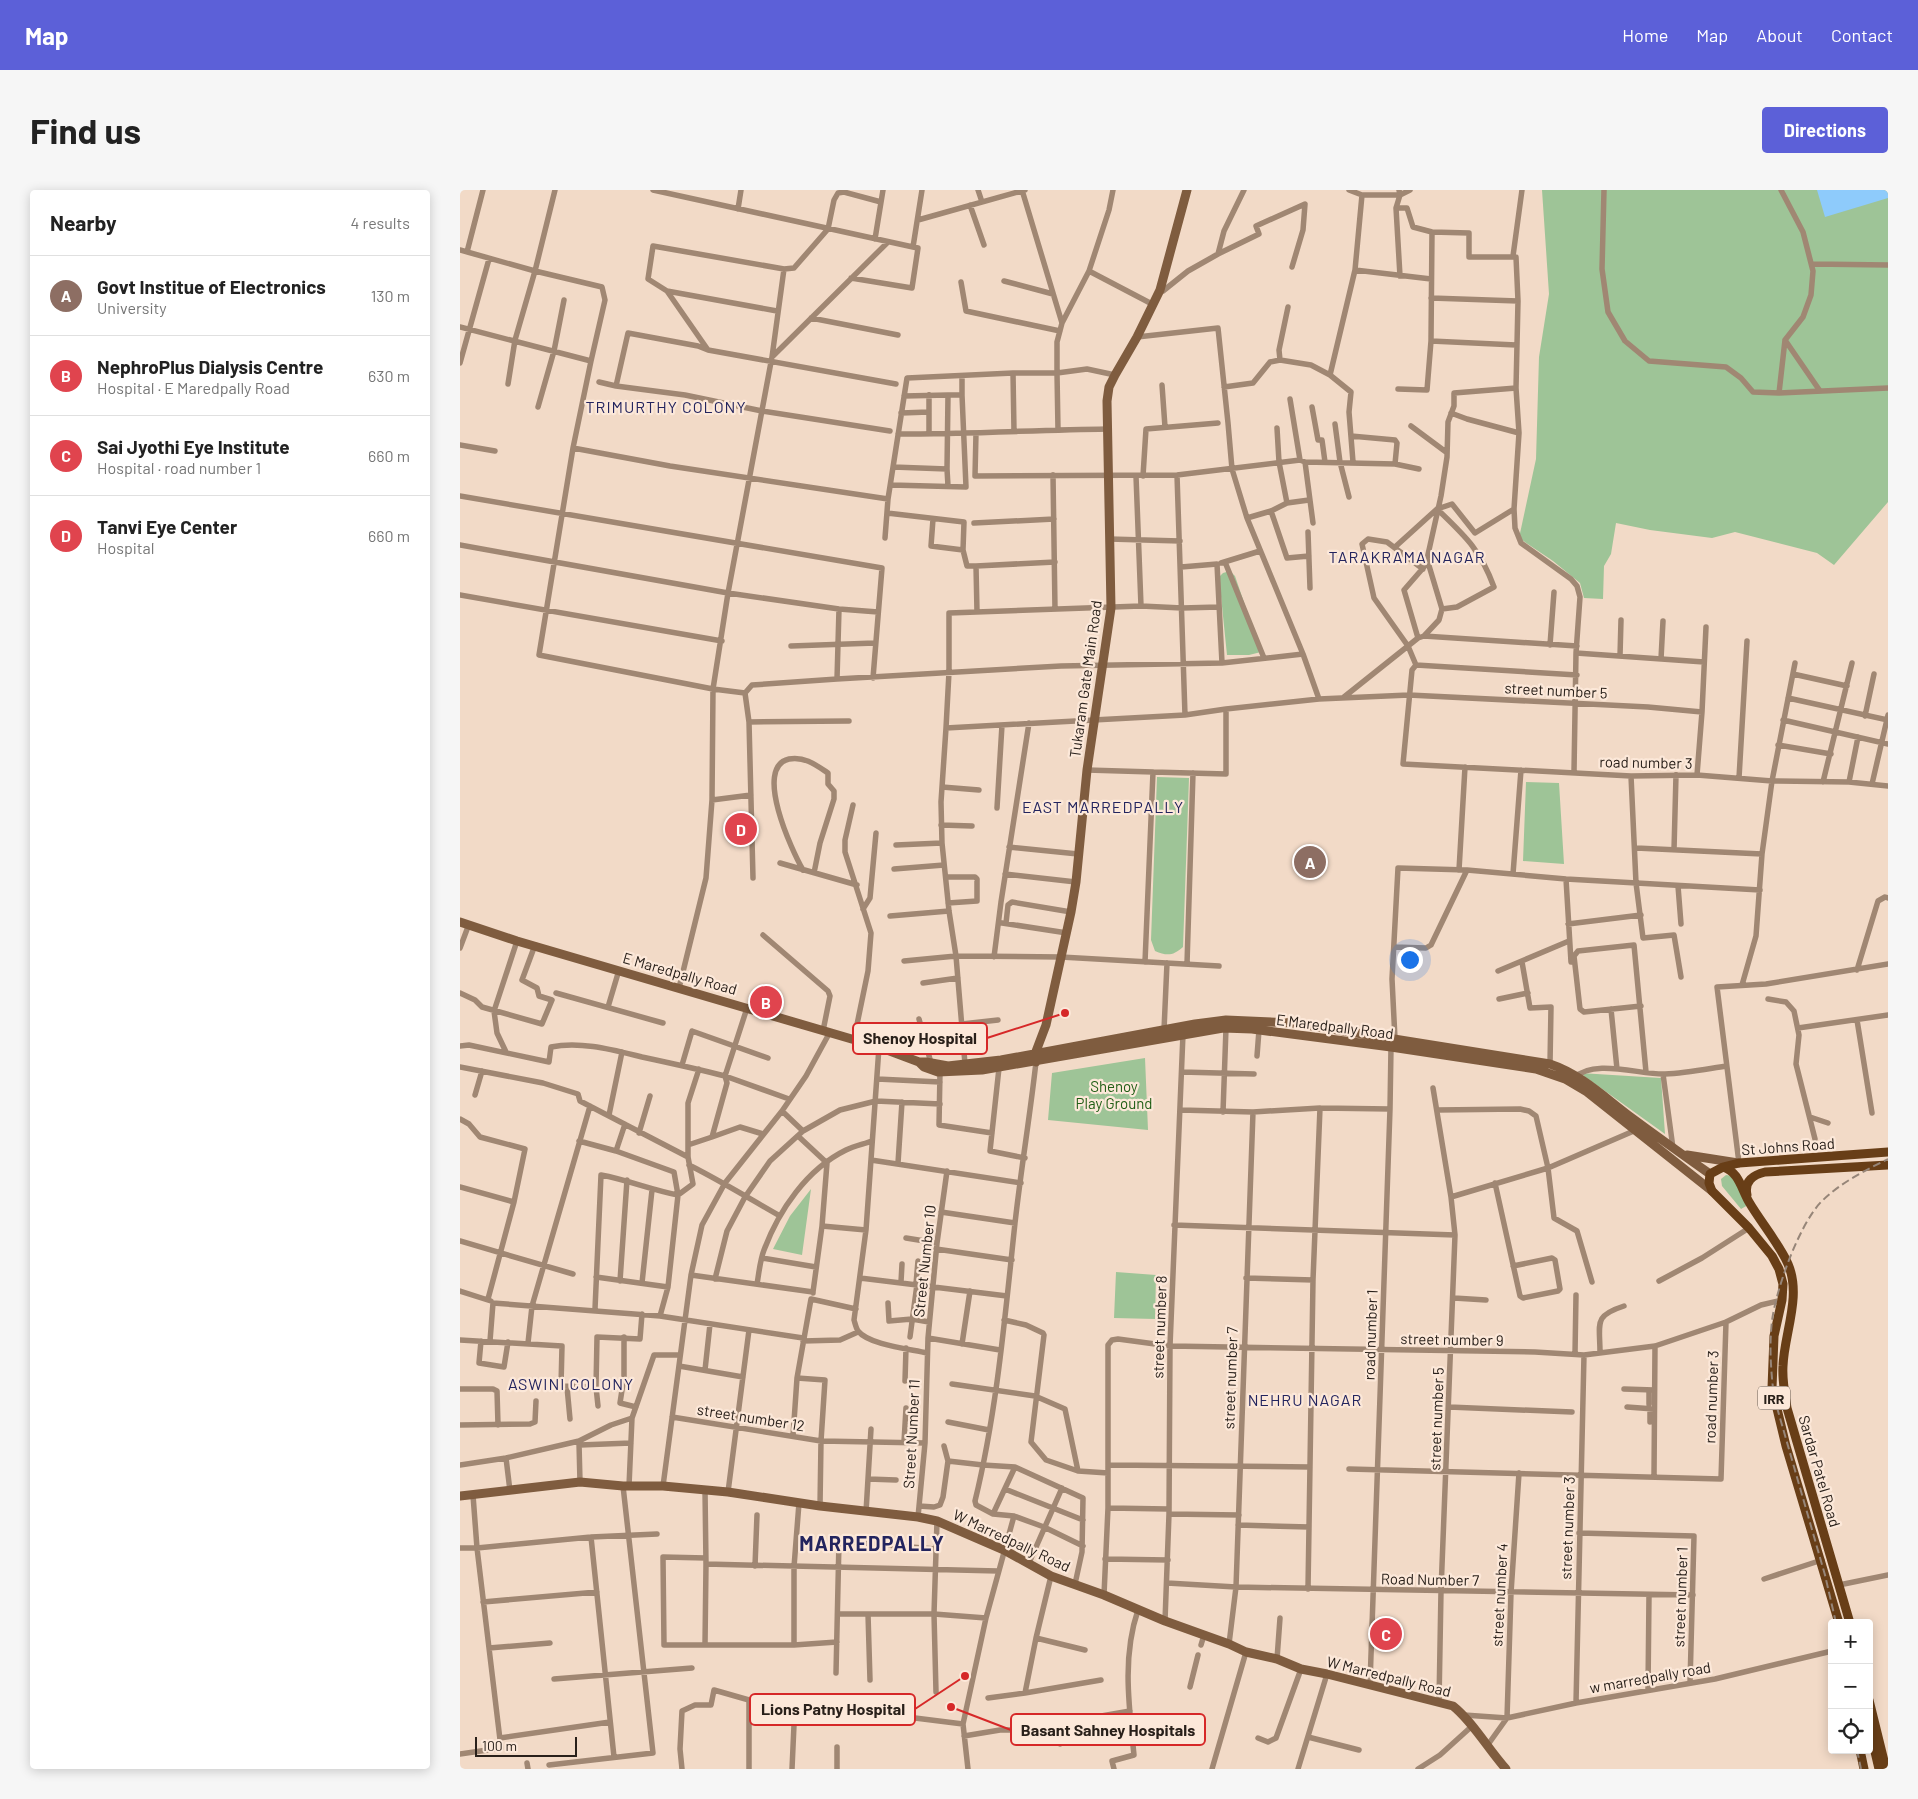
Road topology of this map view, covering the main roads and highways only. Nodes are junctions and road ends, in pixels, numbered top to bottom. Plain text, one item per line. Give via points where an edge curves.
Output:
1 (1187, 190) edge
2 (464, 923) edge
3 (1393, 1043) junction
4 (1111, 1044) junction
5 (1036, 1058) junction
6 (919, 1062) junction
7 (1574, 1078) junction
8 (1888, 1151) edge
9 (1682, 1154) junction
10 (1739, 1163) junction
11 (1888, 1164) edge
12 (1723, 1167) junction
13 (1710, 1174) junction
14 (1712, 1191) junction
15 (1748, 1201) junction
16 (460, 1496) edge
17 (1838, 1619) edge
18 (1849, 1619) edge
19 (1871, 1709) edge
20 (1873, 1737) edge
21 (1861, 1754) edge
22 (1870, 1754) edge
23 (1885, 1767) edge
24 (1503, 1768) edge
25 (1864, 1769) edge
26 (1874, 1769) edge

1 - 5 main road, Tukaram Gate Main Road via 1160,290 1115,375 1107,401 1111,608 1086,770 1076,882 1067,933
2 - 6 main road, E Maredpally Road via 854,1039
3 - 4 main road, E Maredpally Road via 1226,1028
3 - 4 main road, E Maredpally Road via 1294,1023 1226,1020 1164,1030
3 - 7 main road, E Maredpally Road
3 - 7 main road, E Maredpally Road via 1550,1064
4 - 5 main road, E Maredpally Road
5 - 6 main road, E Maredpally Road via 948,1066
5 - 6 main road, E Maredpally Road via 998,1068 940,1072
7 - 9 main road, E Maredpally Road
7 - 14 main road, E Maredpally Road
8 - 10 main road, St Johns Road
9 - 10 main road
9 - 13 main road, E Maredpally Road
10 - 12 main road, St Johns Road
11 - 15 main road, St Johns Road via 1756,1174 1746,1189
12 - 13 main road, St Johns Road
12 - 15 main road, Sardar Patel Road / IRR via 1736,1176
13 - 14 main road
14 - 17 main road, Sardar Patel Road / IRR via 1749,1228 1779,1269 1783,1284 1774,1336 1772,1388
15 - 18 main road, Sardar Patel Road / IRR via 1790,1272 1793,1302 1782,1367 1787,1408
16 - 24 main road, W Marredpally Road via 580,1482 663,1486 937,1521 1004,1550 1051,1576 1246,1652 1301,1669 1453,1706 1464,1715
19 - 23 main road
20 - 23 main road
21 - 25 main road
22 - 26 main road

